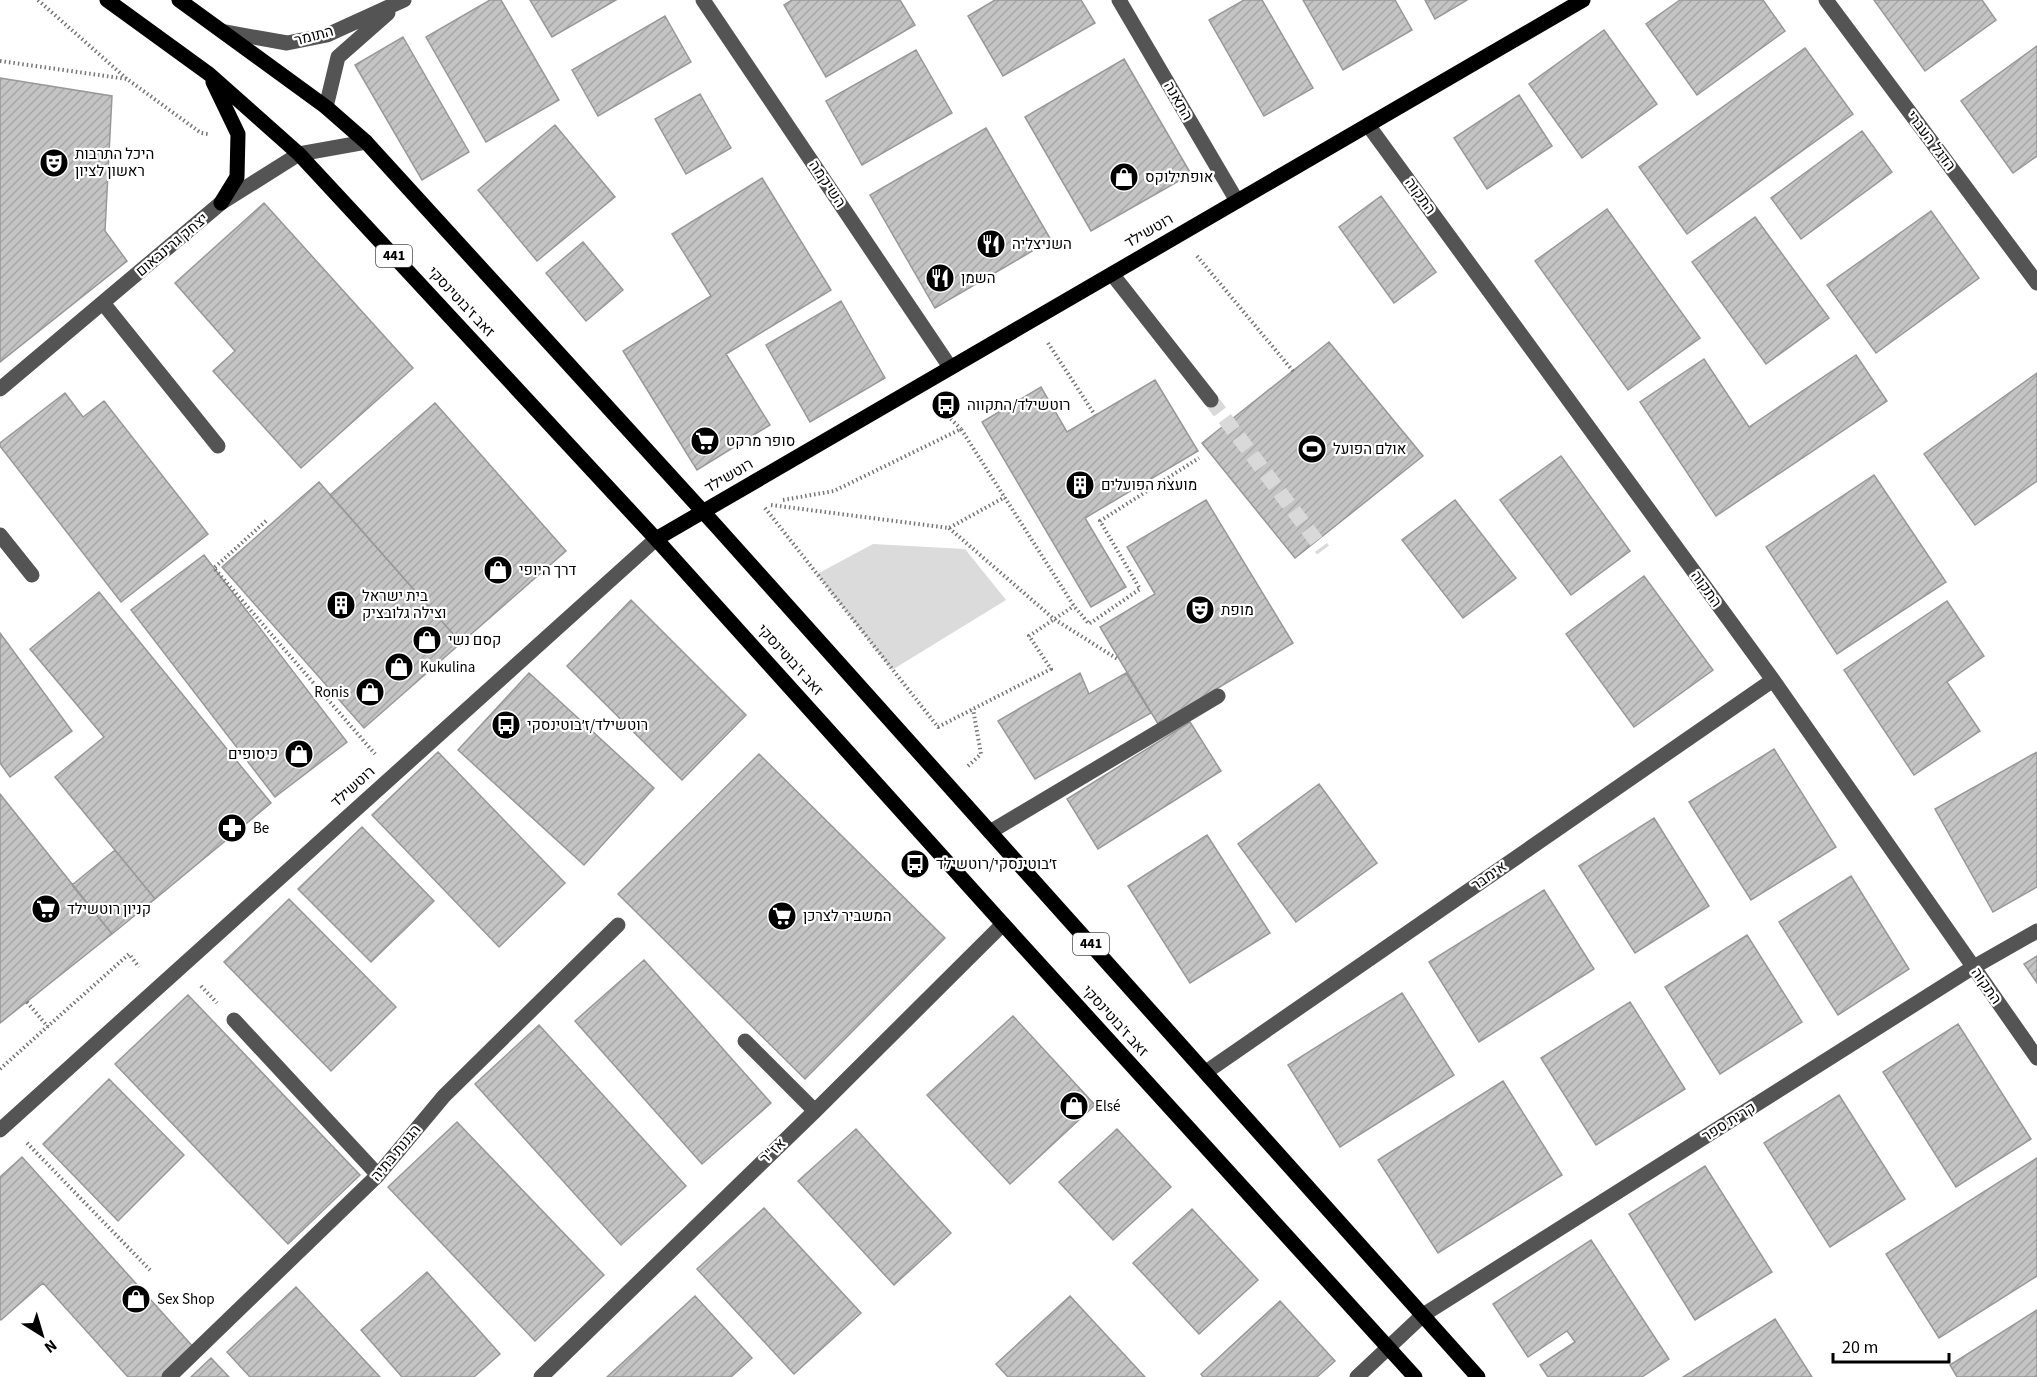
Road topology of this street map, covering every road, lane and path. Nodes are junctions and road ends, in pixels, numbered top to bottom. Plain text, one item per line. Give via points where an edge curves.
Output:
1 (38, 0) edge
2 (107, 0) edge
3 (179, 0) edge
4 (703, 0) edge
5 (1119, 0) edge
6 (1583, 0) edge
7 (1826, 0) edge
8 (401, 1) edge
9 (1565, 5) edge
10 (225, 32) junction
11 (0, 62) edge
12 (209, 74) junction
13 (128, 79) junction
14 (326, 107) junction
15 (1368, 125) junction
16 (238, 135) junction
17 (366, 142) junction
18 (299, 154) junction
19 (1237, 201) junction
20 (221, 203) junction
21 (1179, 234) junction
22 (1112, 274) junction
23 (2037, 283) edge
24 (103, 303) junction
25 (1034, 319) junction
26 (950, 368) junction
27 (1293, 370) dead end
28 (0, 389) edge
29 (1210, 400) tunnel mouth
30 (1095, 415) dead end
31 (218, 446) dead end
32 (1199, 458) dead end
33 (1005, 497) junction
34 (761, 503) junction
35 (702, 512) junction
36 (266, 521) dead end
37 (950, 528) junction
38 (0, 535) edge
39 (656, 539) junction
40 (32, 575) dead end
41 (1074, 606) junction
42 (1054, 619) junction
43 (1119, 660) dead end
44 (1773, 680) junction
45 (1218, 696) dead end
46 (973, 709) junction
47 (393, 775) junction
48 (948, 785) junction
49 (990, 832) junction
50 (1003, 924) junction
51 (618, 926) dead end
52 (2037, 931) edge
53 (182, 966) junction
54 (1972, 968) junction
55 (157, 989) junction
56 (27, 1002) dead end
57 (234, 1020) joint
58 (48, 1027) junction
59 (745, 1041) dead end
60 (2037, 1058) edge
61 (0, 1069) edge
62 (1206, 1072) junction
63 (815, 1111) junction
64 (4, 1126) edge
65 (378, 1175) junction
66 (150, 1270) dead end
67 (1423, 1315) junction
68 (1387, 1347) junction
69 (169, 1377) edge
70 (541, 1377) edge
71 (1357, 1377) edge
72 (1414, 1377) edge
73 (1478, 1377) edge

1 - 13 path
2 - 12 main road, זאב ז'בוטינסקי / 441
3 - 10 main road, 441
4 - 26 street, השיקמה
5 - 19 street, התאנה
6 - 9 main road, רוטשילד
7 - 23 street, הדגל העברי
8 - 10 street, התומר via 327,34 287,43
8 - 14 street, התומר via 338,57
9 - 15 main road, רוטשילד
10 - 14 main road, 441
11 - 13 path
12 - 16 main road
12 - 18 main road, זאב ז'בוטינסקי / 441
13 - 16 path via 201,134
14 - 17 main road, 441
15 - 19 main road, רוטשילד
15 - 44 street, התקוה
16 - 20 main road via 237,177
17 - 18 street, יצחק גרינבאום
17 - 35 main road, 441
18 - 20 street, יצחק גרינבאום
18 - 39 main road, זאב ז'בוטינסקי / 441
19 - 21 main road, רוטשילד
20 - 24 street, יצחק גרינבאום
21 - 22 main road, רוטשילד
21 - 27 path
22 - 25 main road, רוטשילד
22 - 29 street
24 - 28 street, יצחק גרינבאום
24 - 31 street
25 - 26 main road, רוטשילד
25 - 30 path
26 - 35 main road, רוטשילד
32 - 41 path via 1100,521 1140,589 1089,624
33 - 34 path via 961,429 834,491
33 - 37 path
33 - 41 path
34 - 37 path
34 - 46 path via 938,727
35 - 39 main road, רוטשילד
35 - 48 main road, 441
36 - 47 path via 214,568
37 - 42 path
38 - 40 street
39 - 47 street, רוטשילד
39 - 50 main road, זאב ז'בוטינסקי / 441
41 - 42 path
42 - 43 path
42 - 46 path via 1029,636 1051,669
44 - 54 street, התקוה
44 - 62 street, אימבר
45 - 49 street
46 - 48 path via 981,754
47 - 53 street, רוטשילד
48 - 49 main road, 441
49 - 62 main road, 441
50 - 63 street, אז"ר
50 - 68 main road, זאב ז'בוטינסקי / 441
51 - 65 street, הגננת בתיה via 444,1096
52 - 54 street, קרית ספר
53 - 55 street, רוטשילד
53 - 57 path
54 - 60 street, התקוה
54 - 67 street, קרית ספר
55 - 58 path via 129,954
55 - 64 street, רוטשילד
56 - 58 path
57 - 65 street
58 - 61 path
59 - 63 street
62 - 67 main road, 441
63 - 70 street, אז"ר
64 - 66 path
65 - 69 street, הגננת בתיה
67 - 68 street, קרית ספר
67 - 73 main road, 441
68 - 71 street, קרית ספר
68 - 72 main road, זאב ז'בוטינסקי / 441

